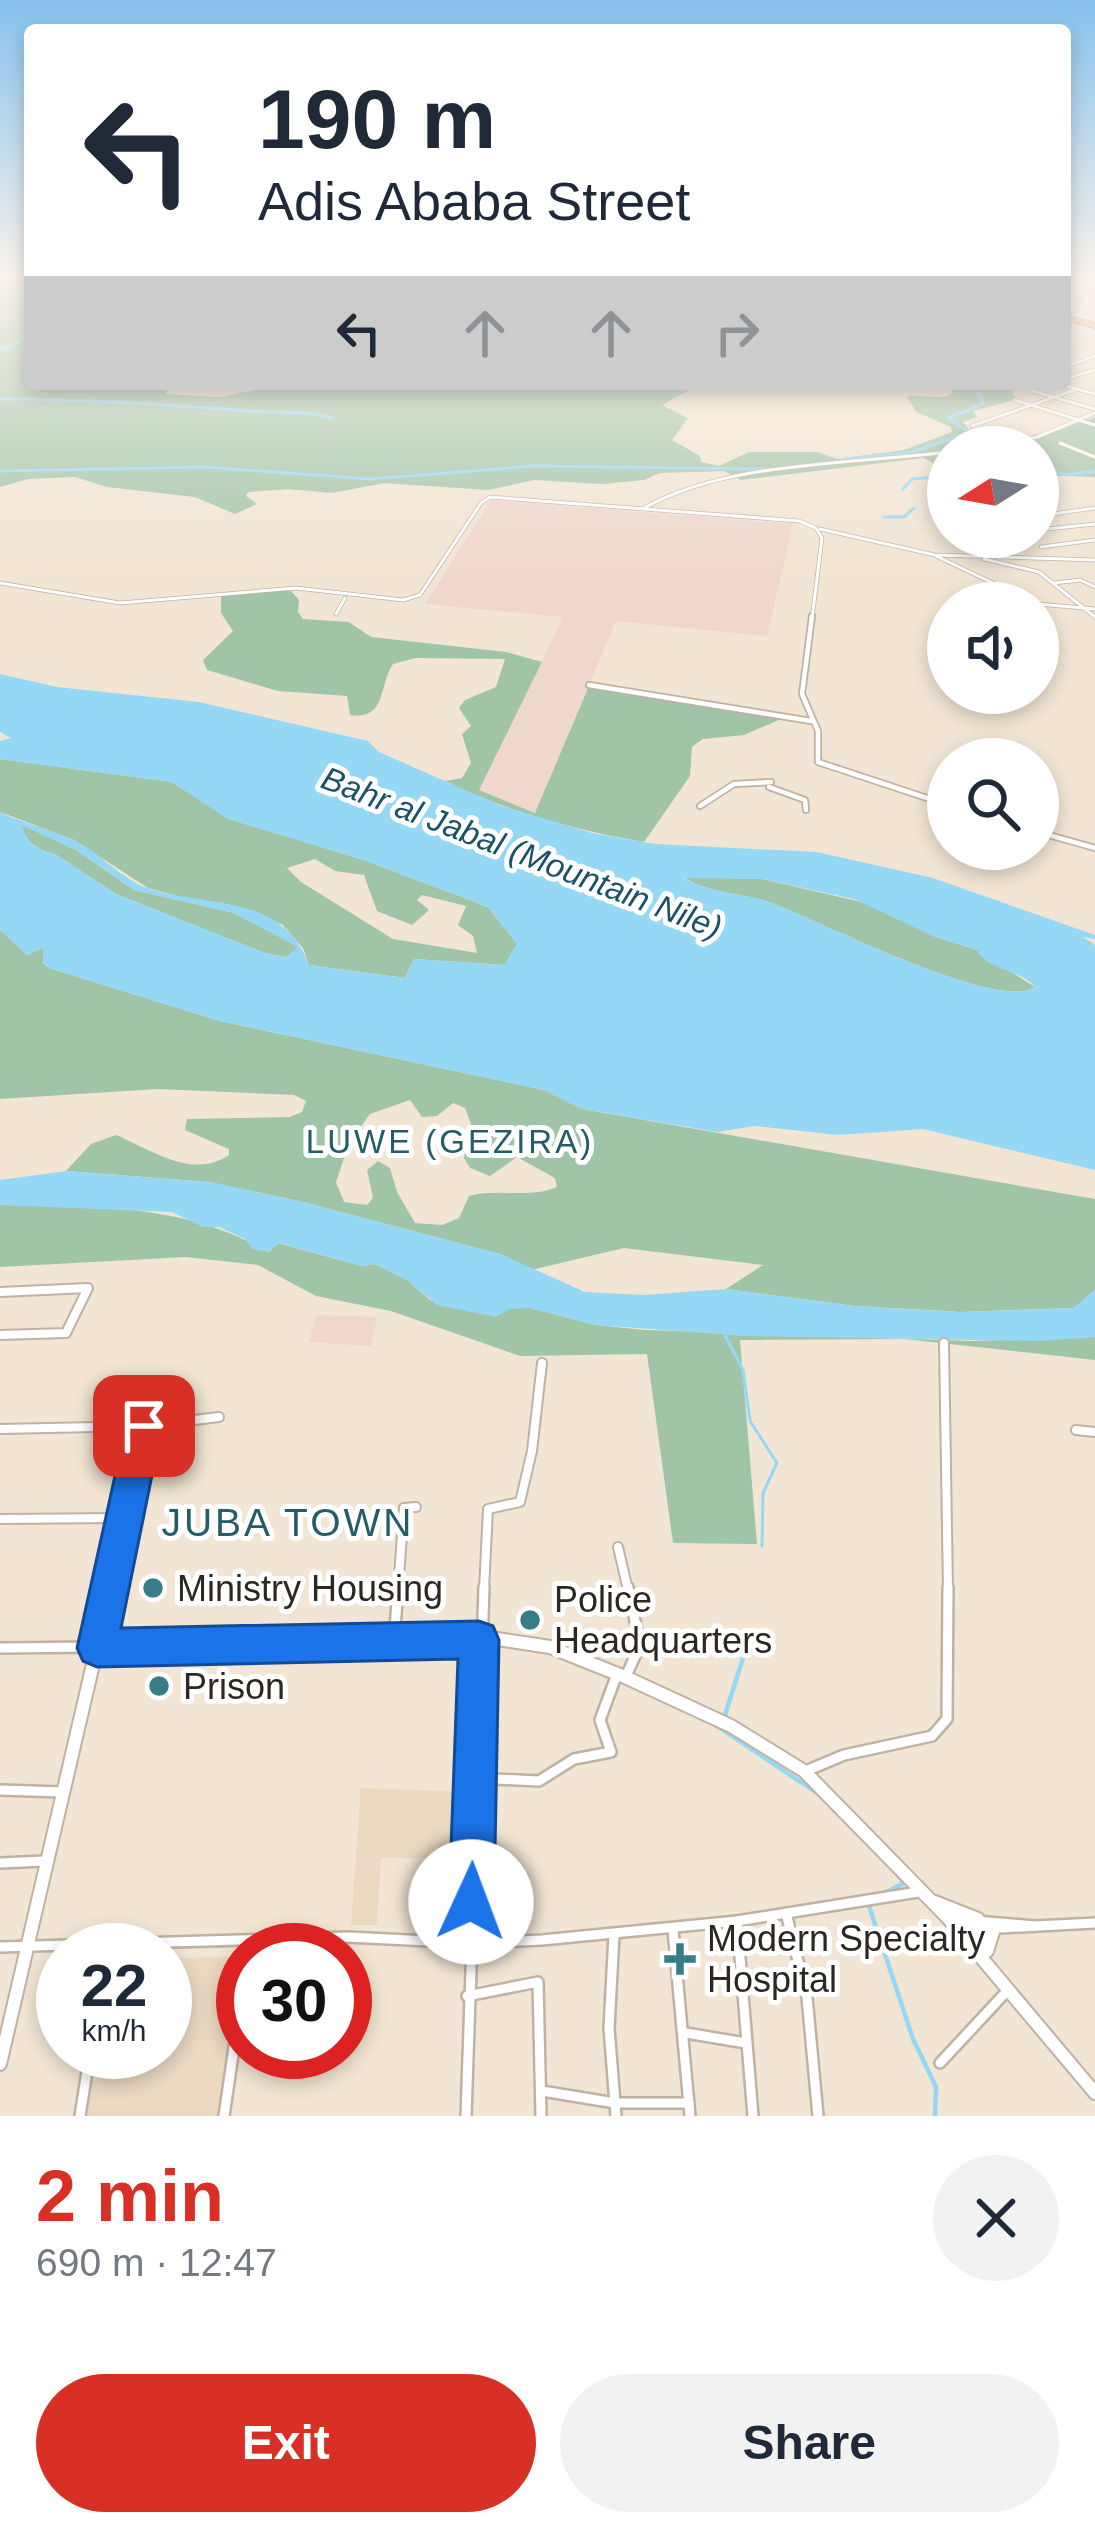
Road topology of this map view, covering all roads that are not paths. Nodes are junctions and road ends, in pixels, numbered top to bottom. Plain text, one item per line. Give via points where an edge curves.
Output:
1 (1071, 387) edge
2 (1077, 389) junction
3 (1033, 391) joint
4 (1095, 394) edge
5 (1053, 397) junction
6 (1015, 400) dead end
7 (1040, 401) junction
8 (1030, 404) junction
9 (1095, 411) edge
10 (1082, 421) junction
11 (1095, 425) edge
12 (972, 426) dead end
13 (1059, 429) edge
14 (1060, 442) dead end
15 (927, 455) edge
16 (1095, 457) edge
17 (644, 508) junction
18 (1095, 508) edge
19 (1059, 513) edge
20 (1095, 524) edge
21 (816, 528) junction
22 (1059, 528) edge
23 (1095, 540) edge
24 (1059, 545) edge
25 (927, 553) edge
26 (940, 558) edge
27 (984, 558) edge
28 (1038, 558) edge
29 (1095, 560) edge
30 (1095, 578) edge
31 (1079, 580) junction
32 (992, 582) edge
33 (1053, 582) edge
34 (1059, 582) edge
35 (0, 583) edge
36 (1059, 587) edge
37 (1095, 587) edge
38 (348, 596) junction
39 (1059, 606) edge
40 (1085, 609) junction
41 (1095, 613) edge
42 (336, 614) dead end
43 (589, 685) dead end
44 (811, 721) junction
45 (927, 798) edge
46 (700, 806) dead end
47 (806, 811) dead end
48 (1059, 838) edge
49 (1095, 848) edge
50 (0, 1292) edge
51 (0, 1335) edge
52 (944, 1343) dead end
53 (542, 1363) dead end
54 (219, 1417) dead end
55 (144, 1426) junction
56 (0, 1429) edge
57 (1076, 1430) dead end
58 (1095, 1432) edge
59 (416, 1507) dead end
60 (123, 1518) junction
61 (0, 1520) edge
62 (618, 1547) dead end
63 (479, 1640) junction
64 (394, 1643) junction
65 (0, 1648) edge
66 (97, 1648) junction
67 (621, 1676) junction
68 (804, 1771) junction
69 (474, 1778) junction
70 (0, 1790) edge
71 (64, 1792) junction
72 (50, 1861) junction
73 (0, 1863) edge
74 (926, 1895) junction
75 (786, 1913) junction
76 (947, 1917) junction
77 (978, 1919) junction
78 (737, 1922) junction
79 (1095, 1923) edge
80 (1038, 1927) junction
81 (673, 1930) junction
82 (958, 1930) junction
83 (993, 1932) junction
84 (614, 1935) junction
85 (372, 1938) edge
86 (470, 1943) junction
87 (29, 1946) junction
88 (36, 1946) edge
89 (0, 1947) edge
90 (979, 1955) junction
91 (1007, 1990) junction
92 (467, 1996) junction
93 (686, 2032) junction
94 (746, 2043) junction
95 (940, 2063) dead end
96 (0, 2064) edge
97 (86, 2079) edge
98 (229, 2079) edge
99 (542, 2090) junction
100 (1095, 2093) edge
101 (616, 2109) edge
102 (690, 2110) edge
103 (80, 2116) edge
104 (224, 2116) edge
105 (466, 2116) edge
106 (542, 2116) edge
107 (753, 2116) edge
108 (818, 2116) edge

1 - 2 street
2 - 4 street
2 - 5 street
3 - 5 street
3 - 7 street
5 - 7 street
5 - 9 street
6 - 8 street
7 - 8 street
8 - 10 street
8 - 12 street
9 - 10 street
10 - 11 street
10 - 13 street
14 - 16 street
15 - 17 street via 747,477
17 - 21 street
17 - 38 street via 487,498 415,598
18 - 19 street
20 - 22 street
21 - 25 street
21 - 44 street via 822,538 802,694
23 - 24 street
26 - 32 street
27 - 33 street
28 - 29 street
30 - 31 street
31 - 34 street
31 - 37 street
35 - 38 street via 120,603 296,588
36 - 40 street
38 - 42 street
39 - 40 street
40 - 41 street
43 - 44 street
44 - 45 street via 822,765
46 - 47 street via 734,784 770,785 805,800
48 - 49 street
50 - 51 street via 88,1288 66,1333
52 - 68 street via 947,1719 932,1736
53 - 63 street via 520,1502 487,1512
54 - 55 street
55 - 56 street
55 - 60 street
57 - 58 street
59 - 64 street via 404,1508
60 - 61 street
60 - 66 street
62 - 67 street via 640,1646
63 - 64 street
63 - 67 street via 550,1648
63 - 69 street
64 - 66 street
65 - 66 street
66 - 71 street
67 - 68 street via 731,1726
67 - 69 street via 600,1720 611,1752 574,1759 539,1781
68 - 74 street
69 - 86 street
70 - 71 street
71 - 72 street
72 - 73 street
72 - 87 street
74 - 75 street
74 - 76 street
74 - 77 street
75 - 78 street
75 - 108 street via 807,1997
76 - 77 street
76 - 82 street
77 - 80 street
78 - 81 street
78 - 94 street
79 - 80 street
80 - 83 street
81 - 84 street
81 - 93 street
82 - 83 street
82 - 90 street
83 - 90 street
84 - 86 street
84 - 101 street via 609,2029
85 - 86 street
86 - 92 street
87 - 88 street
87 - 89 street
87 - 96 street
90 - 91 street
91 - 95 street
91 - 100 street
92 - 99 street via 538,1982
92 - 105 street
93 - 94 street
93 - 102 street
94 - 107 street
97 - 103 street
98 - 104 street
99 - 101 street
99 - 106 street
101 - 102 street

